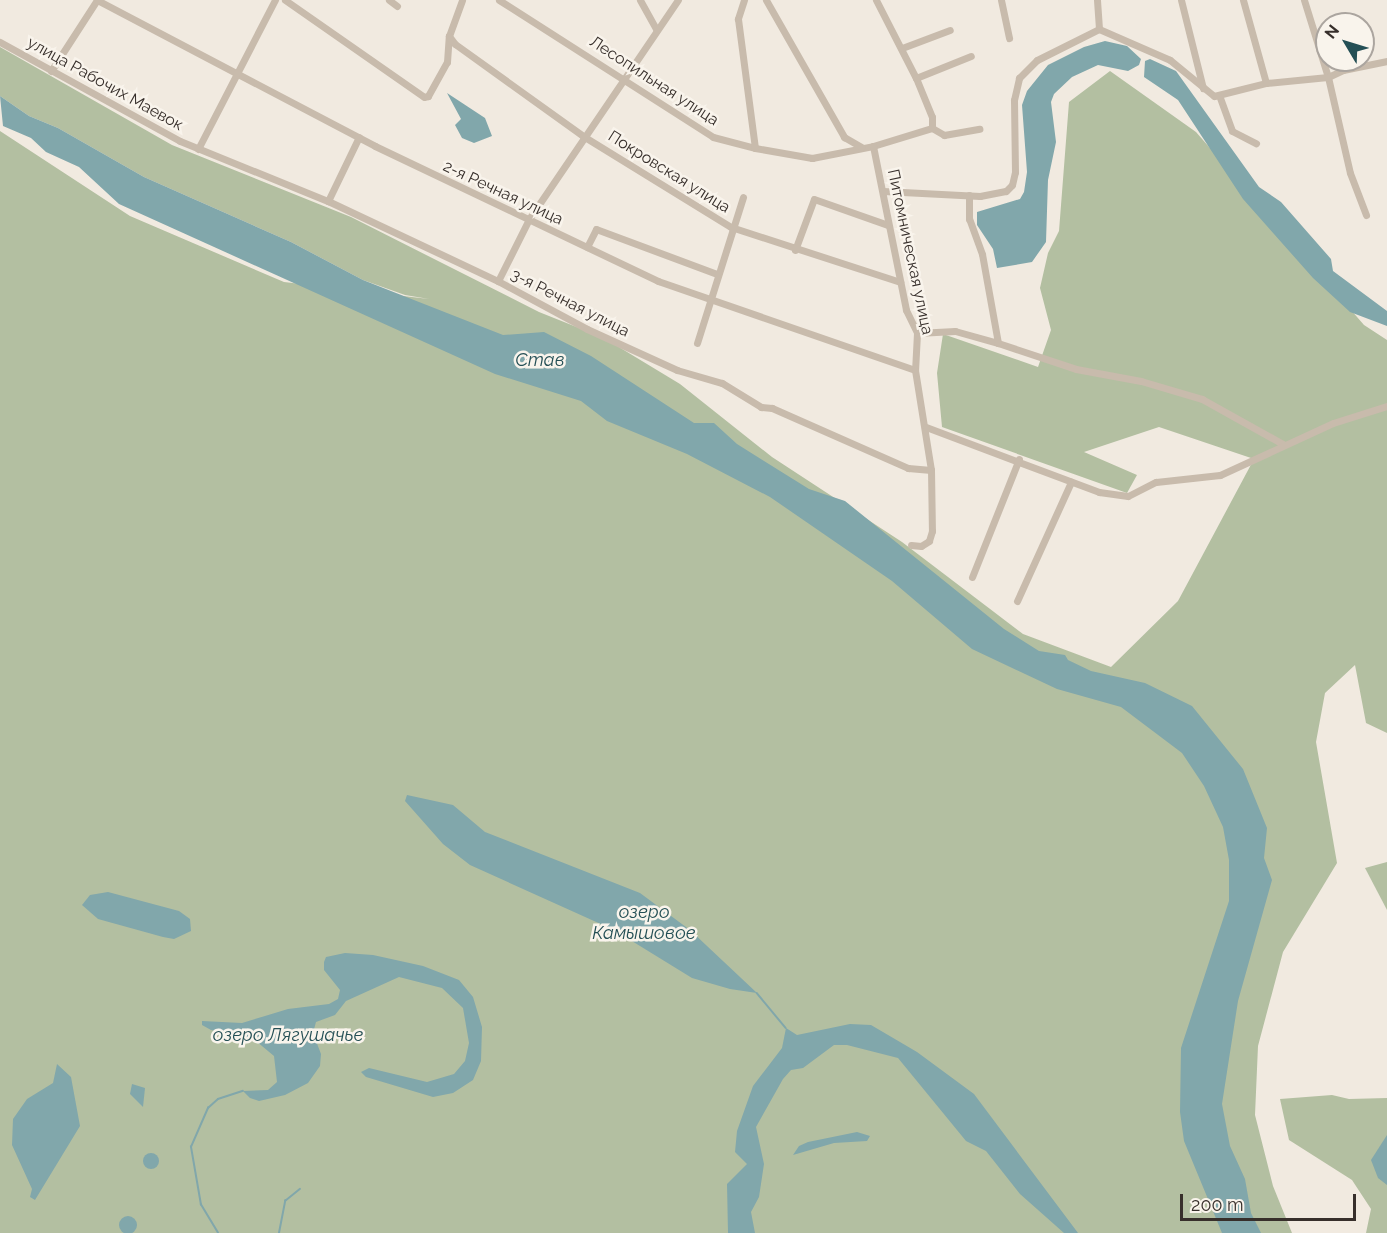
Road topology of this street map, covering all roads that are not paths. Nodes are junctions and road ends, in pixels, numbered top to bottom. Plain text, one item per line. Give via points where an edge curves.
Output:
1 (97, 0) edge
2 (275, 0) edge
3 (285, 0) edge
4 (389, 0) edge
5 (462, 0) edge
6 (499, 0) edge
7 (640, 0) edge
8 (678, 0) edge
9 (744, 0) edge
10 (766, 0) edge
11 (876, 0) edge
12 (1001, 0) edge
13 (1097, 0) edge
14 (1181, 0) edge
15 (1243, 0) edge
16 (1304, 0) edge
17 (397, 6) dead end
18 (656, 29) junction
19 (1099, 29) junction
20 (950, 30) dead end
21 (449, 36) junction
22 (1009, 38) dead end
23 (0, 42) edge
24 (902, 48) junction
25 (971, 56) dead end
26 (1387, 61) edge
27 (51, 71) junction
28 (239, 74) junction
29 (626, 77) junction
30 (1328, 77) junction
31 (916, 78) junction
32 (1266, 83) junction
33 (1203, 90) junction
34 (1219, 95) junction
35 (932, 128) junction
36 (979, 129) dead end
37 (583, 136) junction
38 (358, 137) junction
39 (1256, 143) dead end
40 (873, 146) junction
41 (862, 147) junction
42 (755, 148) junction
43 (198, 149) junction
44 (883, 191) junction
45 (969, 195) junction
46 (743, 197) dead end
47 (328, 201) junction
48 (1366, 215) dead end
49 (529, 219) junction
50 (888, 225) junction
51 (731, 227) junction
52 (587, 247) junction
53 (795, 250) junction
54 (717, 274) junction
55 (498, 281) junction
56 (900, 282) junction
57 (711, 297) junction
58 (917, 333) junction
59 (697, 343) dead end
60 (998, 343) junction
61 (915, 370) junction
62 (1387, 405) edge
63 (926, 427) junction
64 (1283, 444) junction
65 (1019, 459) junction
66 (931, 470) junction
67 (1071, 482) junction
68 (911, 545) dead end
69 (972, 577) dead end
70 (1017, 601) dead end

1 - 27 street
1 - 28 street, 2-я Речная улица
2 - 28 street
3 - 21 street via 424,97 447,62
4 - 17 street
5 - 21 street
6 - 29 street, Лесопильная улица
7 - 18 street
8 - 18 street
9 - 42 street via 738,19
10 - 41 street via 844,137
11 - 24 street
12 - 22 street
13 - 19 street
14 - 33 street
15 - 32 street
16 - 30 street
18 - 29 street
19 - 33 street via 1170,60
19 - 45 street via 1037,60 1019,78 1014,100 1012,185 994,196
20 - 24 street
21 - 37 street, Покровская улица
23 - 27 street, улица Рабочих Маевок
24 - 31 street
25 - 31 street
26 - 30 street via 1342,70
27 - 43 street, улица Рабочих Маевок
28 - 38 street, 2-я Речная улица
28 - 43 street
29 - 37 street
29 - 42 street, Лесопильная улица via 656,102 713,137
30 - 32 street
30 - 48 street via 1350,173
31 - 35 street via 932,117
32 - 34 street
33 - 34 street
34 - 39 street via 1232,131
35 - 36 street, Лесопильная улица via 944,135
35 - 40 street, Лесопильная улица
37 - 49 street
37 - 51 street, Покровская улица
38 - 47 street
38 - 49 street, 2-я Речная улица
40 - 41 street, Лесопильная улица
40 - 44 street, Питомническая улица
41 - 42 street, Лесопильная улица via 812,158
43 - 47 street, 3-я Речная улица
44 - 45 street
44 - 50 street, Питомническая улица
45 - 60 street via 969,219 982,254
46 - 51 street
47 - 55 street, 3-я Речная улица
49 - 52 street, 2-я Речная улица
49 - 55 street
50 - 53 street via 814,199
50 - 56 street, Питомническая улица
51 - 53 street, Покровская улица
51 - 54 street
52 - 54 street via 596,229
52 - 57 street, 2-я Речная улица via 658,281
53 - 56 street, Покровская улица
54 - 57 street
55 - 66 street, 3-я Речная улица via 667,366 722,383 761,407 772,408 908,468
56 - 58 street, Питомническая улица via 906,310
57 - 59 street
57 - 61 street, 2-я Речная улица via 724,307
58 - 60 street via 955,331
58 - 61 street, Питомническая улица
60 - 64 street via 1076,369 1141,381 1202,399
61 - 63 street, Питомническая улица
62 - 64 street
63 - 65 street
63 - 66 street, Питомническая улица
64 - 67 street via 1220,475 1156,482 1128,496 1099,492
65 - 67 street
65 - 69 street
66 - 68 street, Питомническая улица via 934,513 929,542
67 - 70 street

